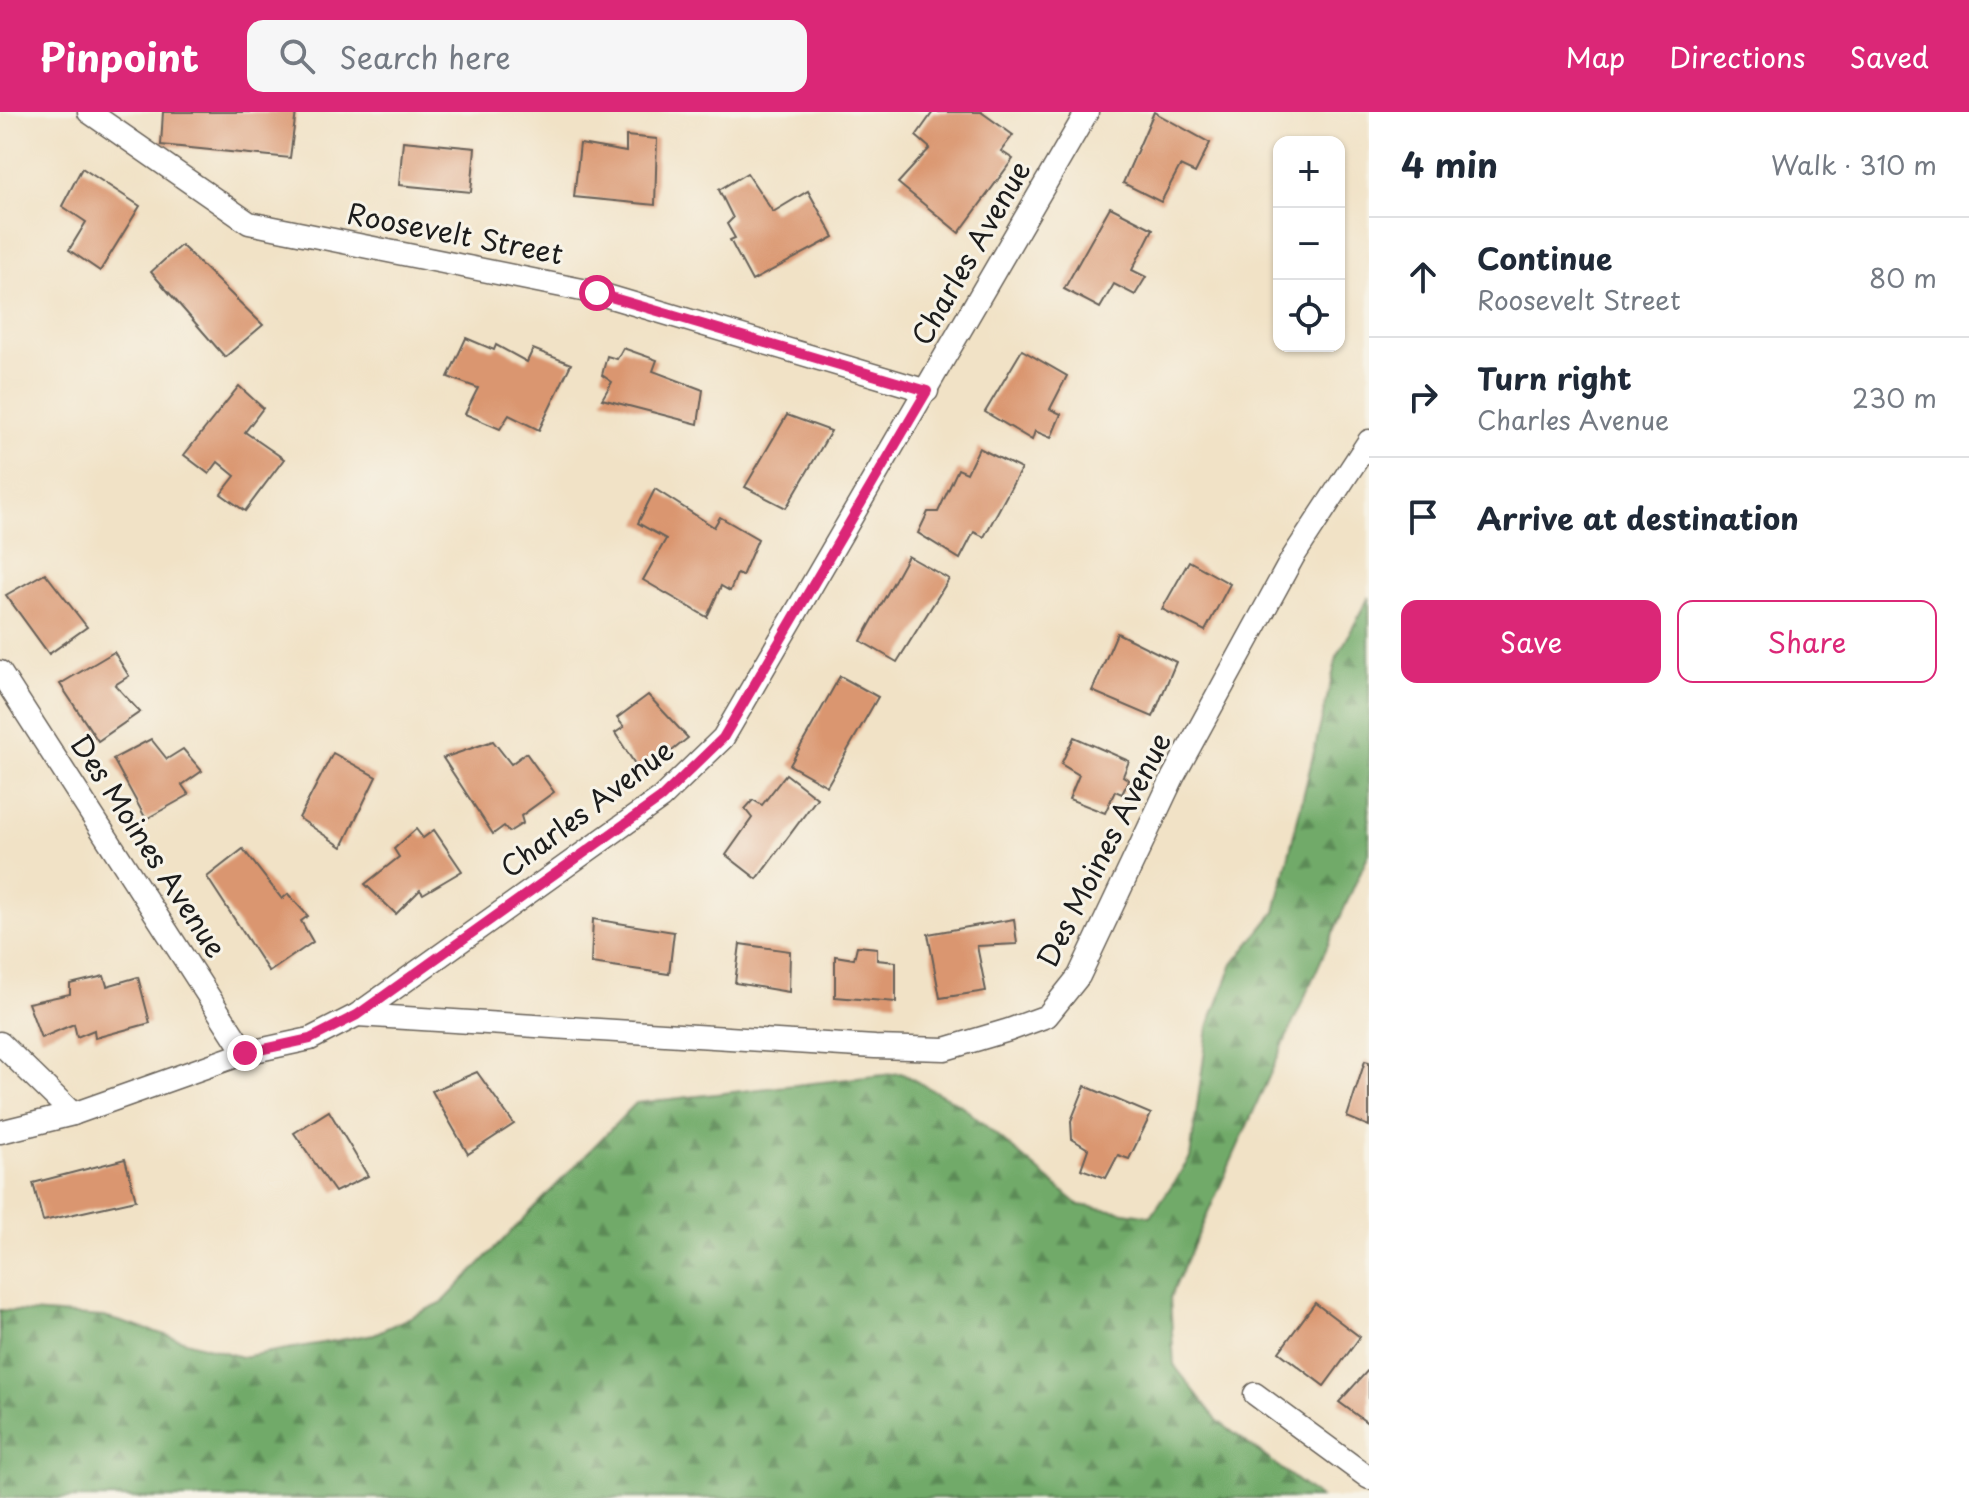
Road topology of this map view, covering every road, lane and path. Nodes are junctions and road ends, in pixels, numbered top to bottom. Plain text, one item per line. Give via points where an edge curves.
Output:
1 (89, 112) edge
2 (1087, 112) edge
3 (927, 391) junction
4 (1369, 441) edge
5 (0, 672) edge
6 (357, 1015) junction
7 (0, 1043) edge
8 (245, 1053) junction
9 (73, 1114) junction
10 (0, 1132) edge
11 (1255, 1394) dead end
12 (1369, 1478) edge

1 - 3 street, Roosevelt Street via 249,223 597,293
2 - 3 street, Charles Avenue
3 - 6 street, Charles Avenue via 723,738 661,798
4 - 6 street, Des Moines Avenue via 1293,557 1173,777 1079,976 1047,1016 945,1049
5 - 8 street, Des Moines Avenue
6 - 8 street, Charles Avenue via 310,1039
7 - 9 street
8 - 9 street, Charles Avenue
9 - 10 street, Charles Avenue
11 - 12 street

